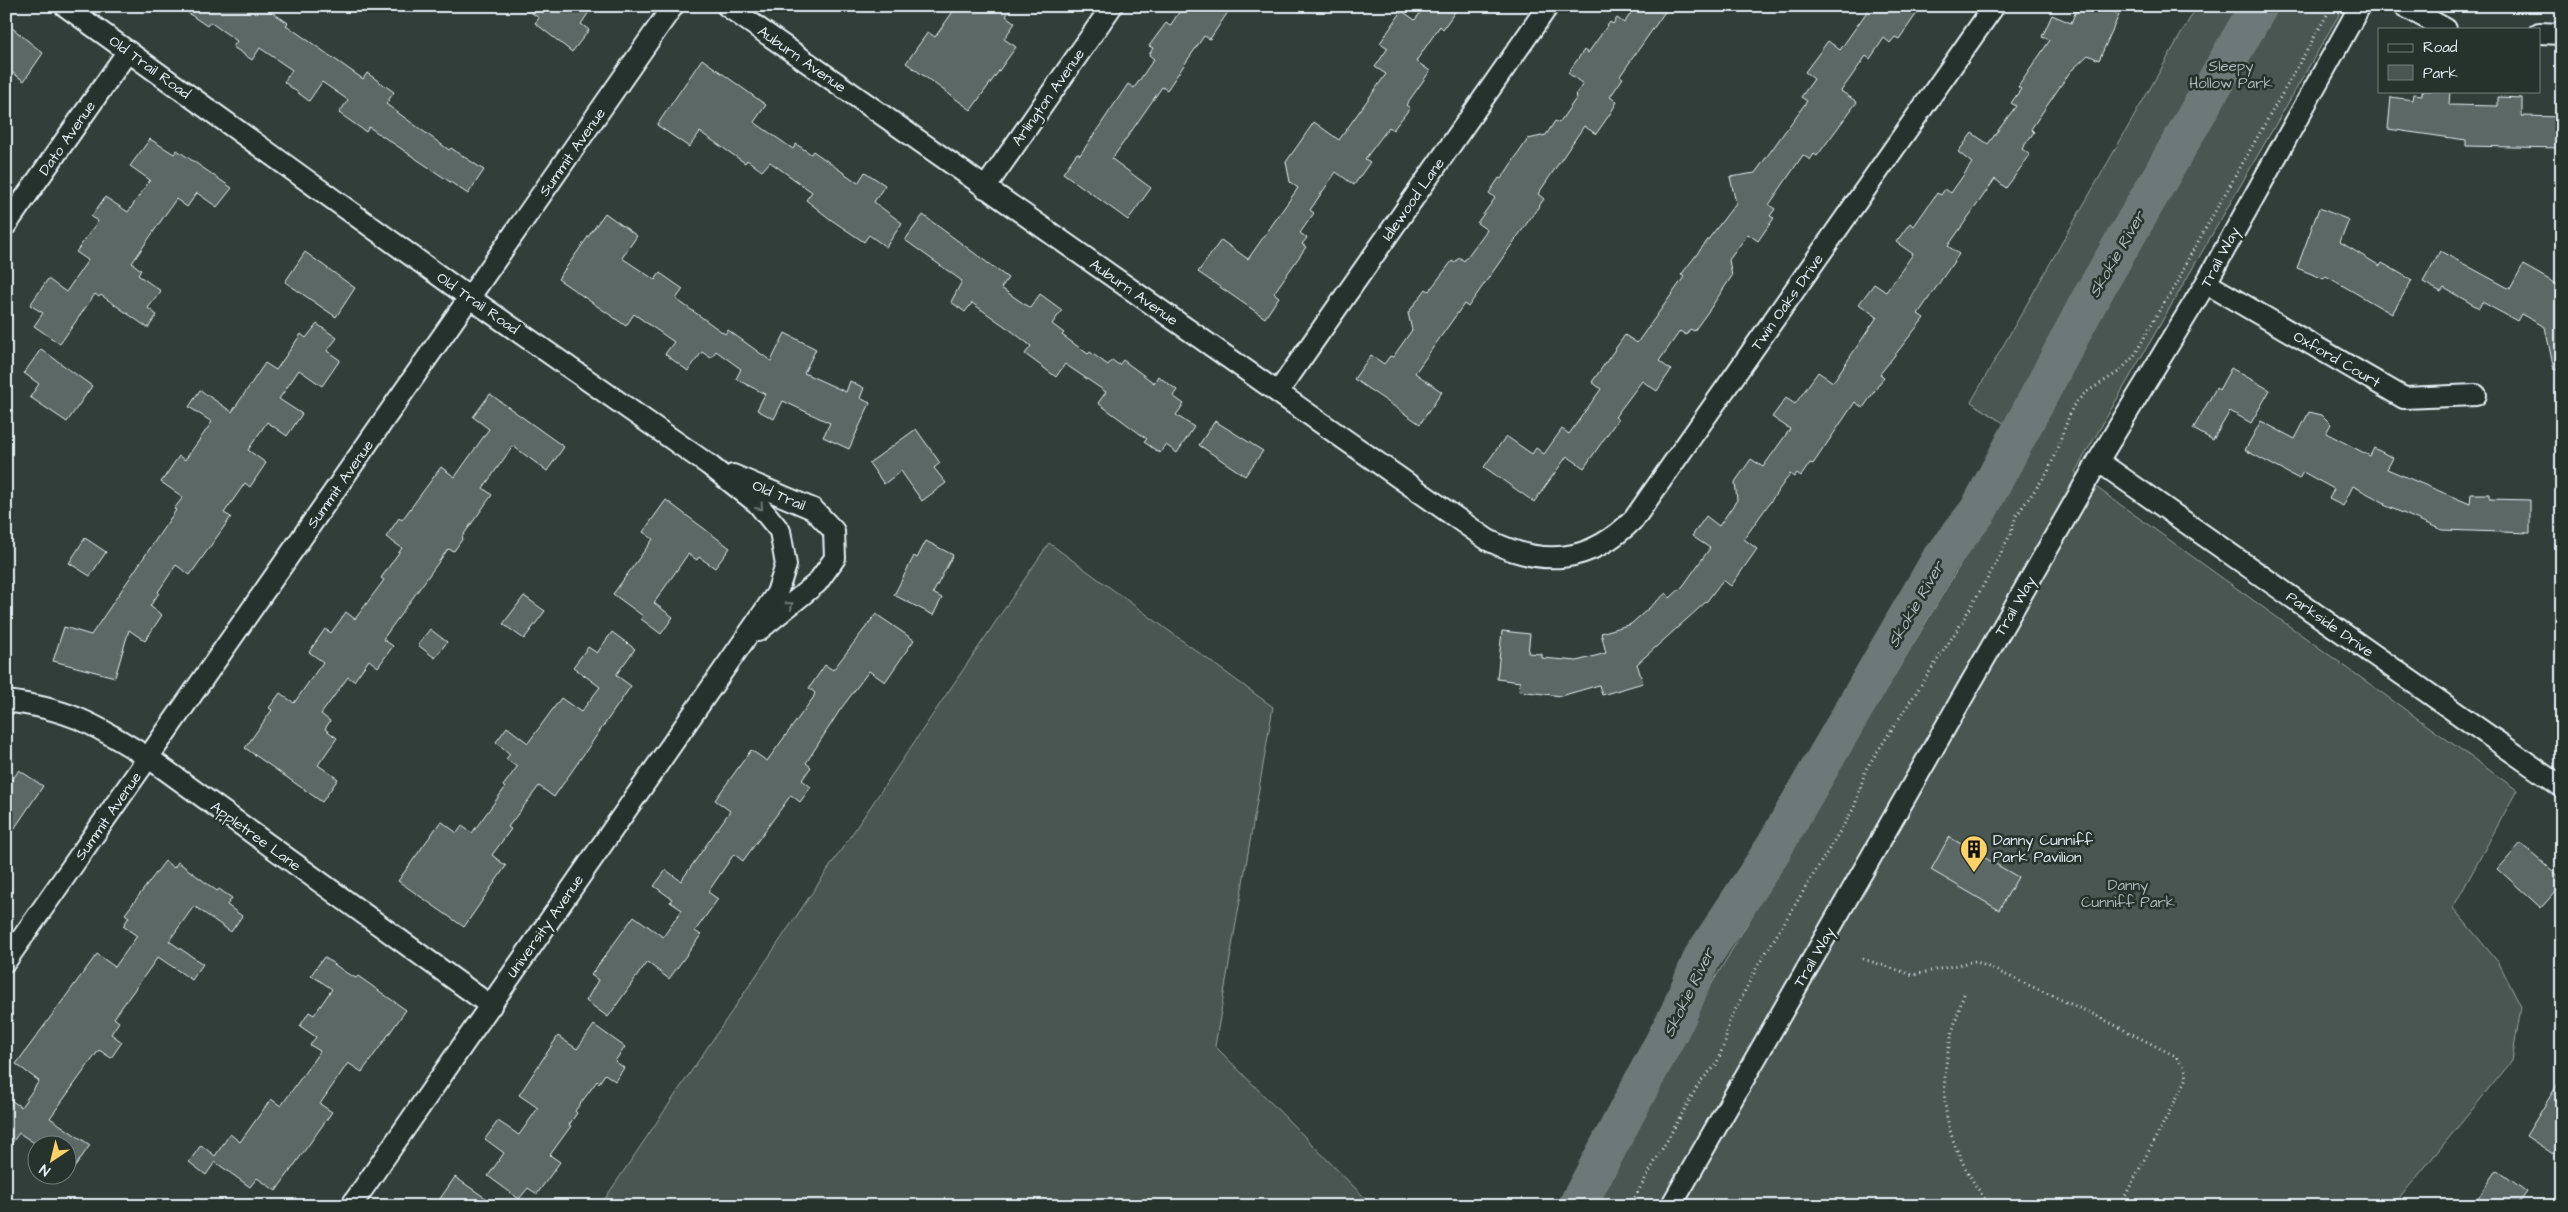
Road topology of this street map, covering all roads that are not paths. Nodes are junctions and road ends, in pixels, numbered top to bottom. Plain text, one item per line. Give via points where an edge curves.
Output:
1 (65, 6) edge
2 (673, 6) edge
3 (727, 6) edge
4 (1112, 6) edge
5 (1548, 6) edge
6 (1994, 6) edge
7 (2360, 6) edge
8 (2404, 6) edge
9 (2444, 28) edge
10 (2540, 33) edge
11 (2562, 34) edge
12 (128, 51) junction
13 (985, 188) junction
14 (6, 225) edge
15 (2206, 284) junction
16 (470, 298) junction
17 (1278, 392) junction
18 (2476, 394) dead end
19 (2098, 461) junction
20 (709, 465) junction
21 (1549, 557) joint
22 (739, 646) junction
23 (6, 702) edge
24 (149, 758) junction
25 (2562, 786) edge
26 (6, 961) edge
27 (491, 1006) junction
28 (351, 1206) edge
29 (1671, 1206) edge

1 - 12 street, Old Trail Road
2 - 16 street, Summit Avenue
3 - 13 street, Auburn Avenue
4 - 13 street, Arlington Avenue
5 - 17 street, Idlewood Lane
6 - 21 street, Twin Oaks Drive via 1634,519 1620,533 1584,553
7 - 15 street, Trail Way
8 - 9 street
10 - 11 street
12 - 14 street, Dato Avenue
12 - 16 street, Old Trail Road
13 - 17 street, Auburn Avenue
15 - 18 street, Oxford Court via 2404,398
15 - 19 street, Trail Way
16 - 20 street, Old Trail Road
16 - 24 street, Summit Avenue
17 - 21 street, Auburn Avenue via 1488,540 1527,556
19 - 25 street, Parkside Drive
19 - 29 street, Trail Way
20 -> 22 street, Old Trail Road via 757,503 780,531 786,565 777,592
22 -> 20 street, Old Trail via 817,583 835,558 834,531 813,509
22 - 27 street, University Avenue
23 - 24 street, Appletree Lane via 69,713
24 - 26 street, Summit Avenue
24 - 27 street, Appletree Lane
27 - 28 street, University Avenue

